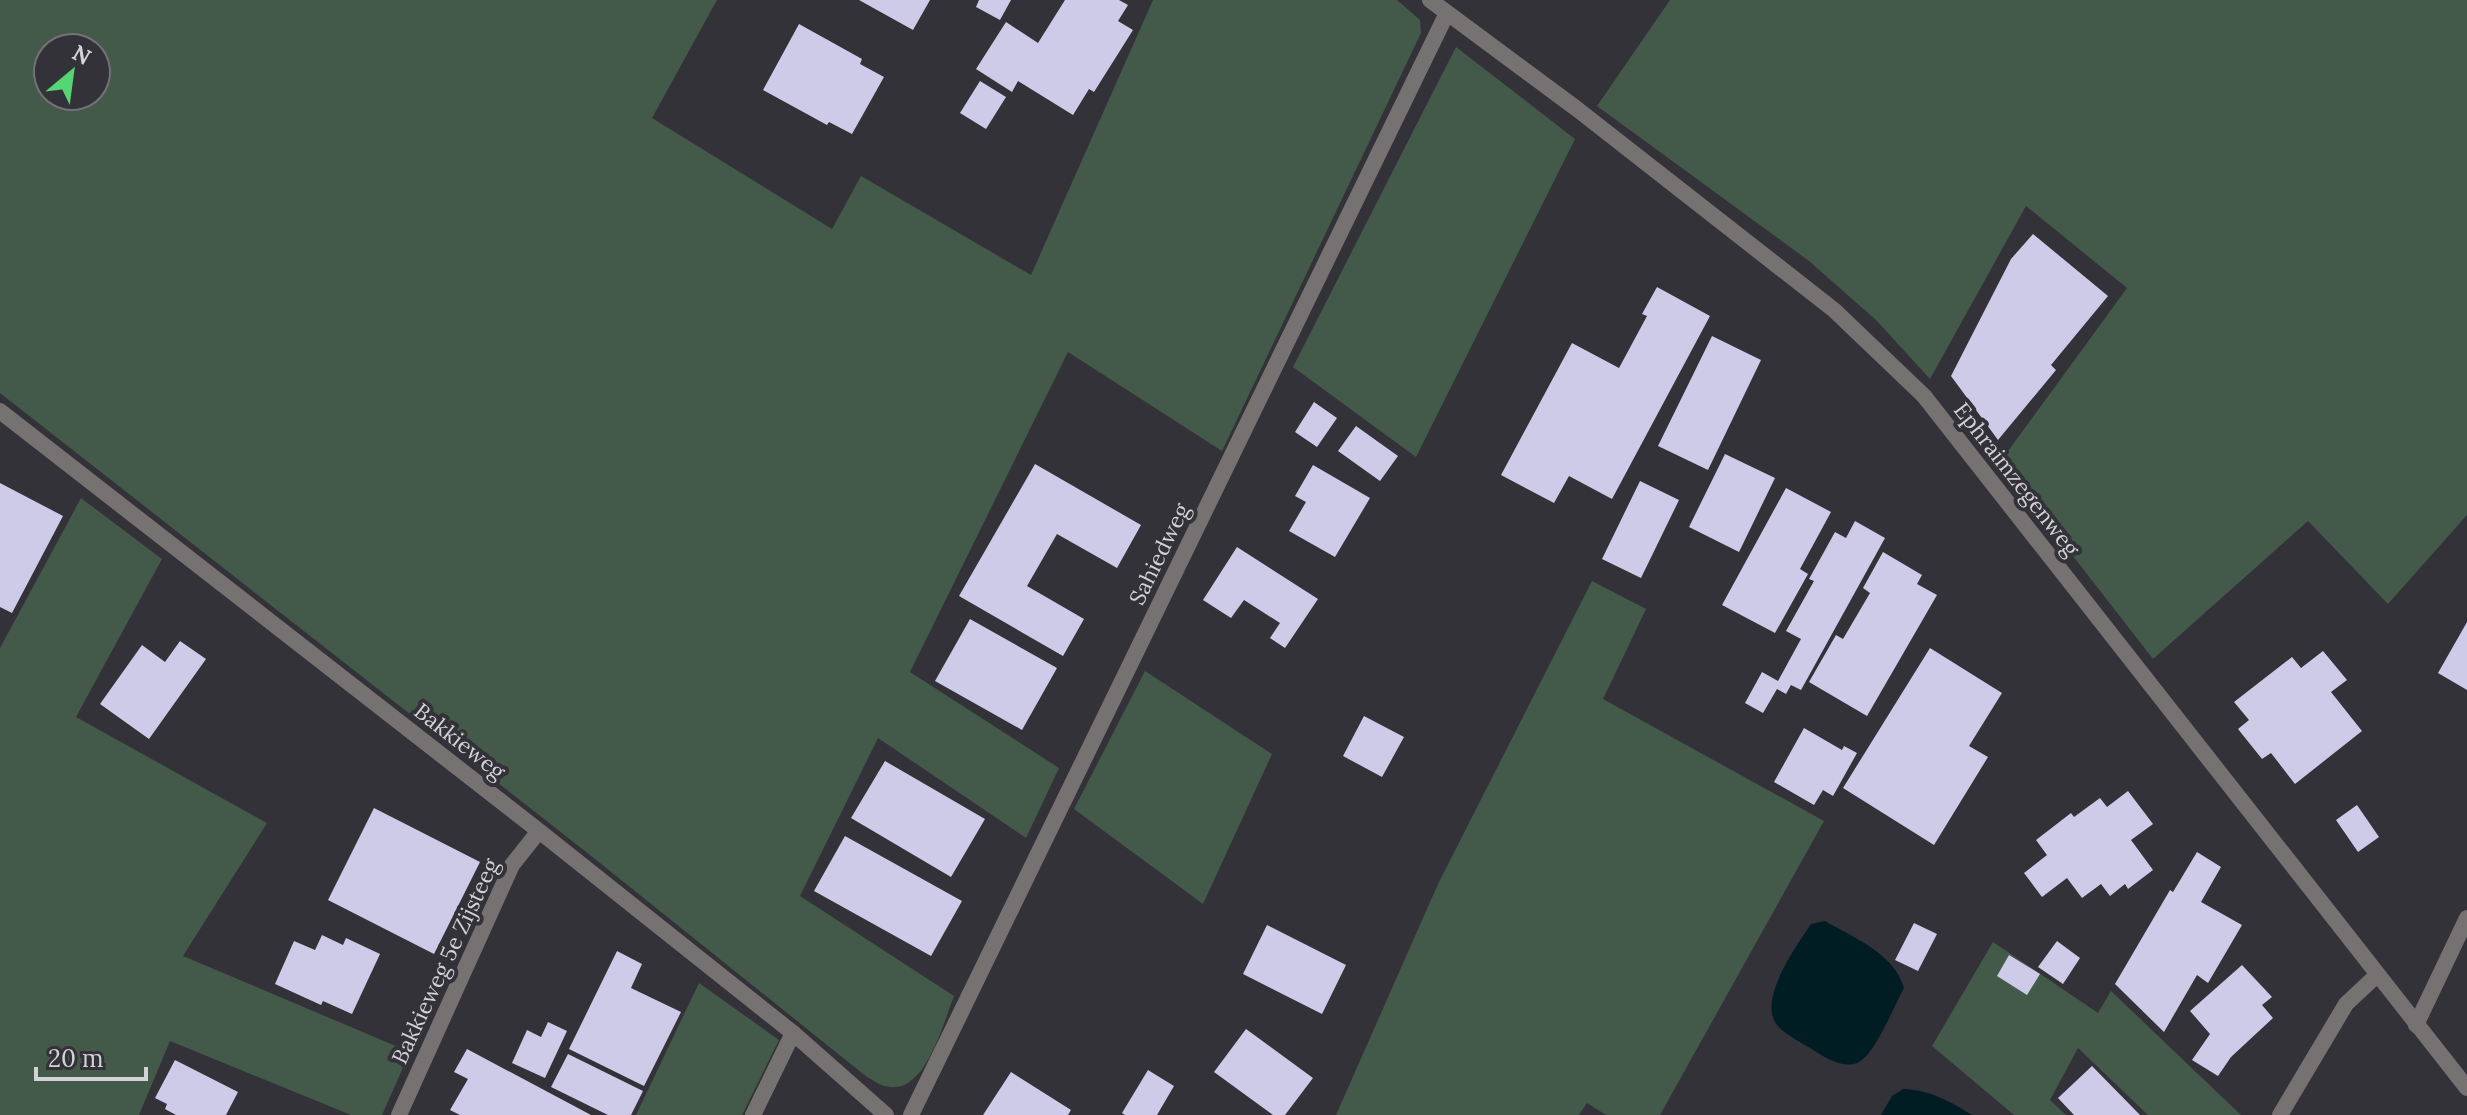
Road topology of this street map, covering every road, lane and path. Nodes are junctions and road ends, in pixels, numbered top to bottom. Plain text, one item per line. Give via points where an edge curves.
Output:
1 (1430, 0) edge
2 (1447, 13) junction
3 (0, 411) edge
4 (539, 831) junction
5 (2467, 918) edge
6 (2377, 975) junction
7 (2416, 1025) junction
8 (793, 1033) junction
9 (2467, 1088) edge
10 (399, 1115) edge
11 (753, 1115) edge
12 (886, 1115) edge
13 (911, 1115) edge
14 (2280, 1115) edge

1 - 2 street, Ephraimzegenweg
2 - 6 street, Ephraimzegenweg via 1834,310 1924,396
2 - 13 street, Sahiedweg
3 - 4 street, Bakkieweg
4 - 8 street, Bakkieweg
4 - 10 street, Bakkieweg 5e Zijsteeg via 512,865
5 - 7 street
6 - 7 street, Ephraimzegenweg
6 - 14 street via 2346,1004
7 - 9 street, Ephraimzegenweg
8 - 11 street
8 - 12 street, Bakkieweg

